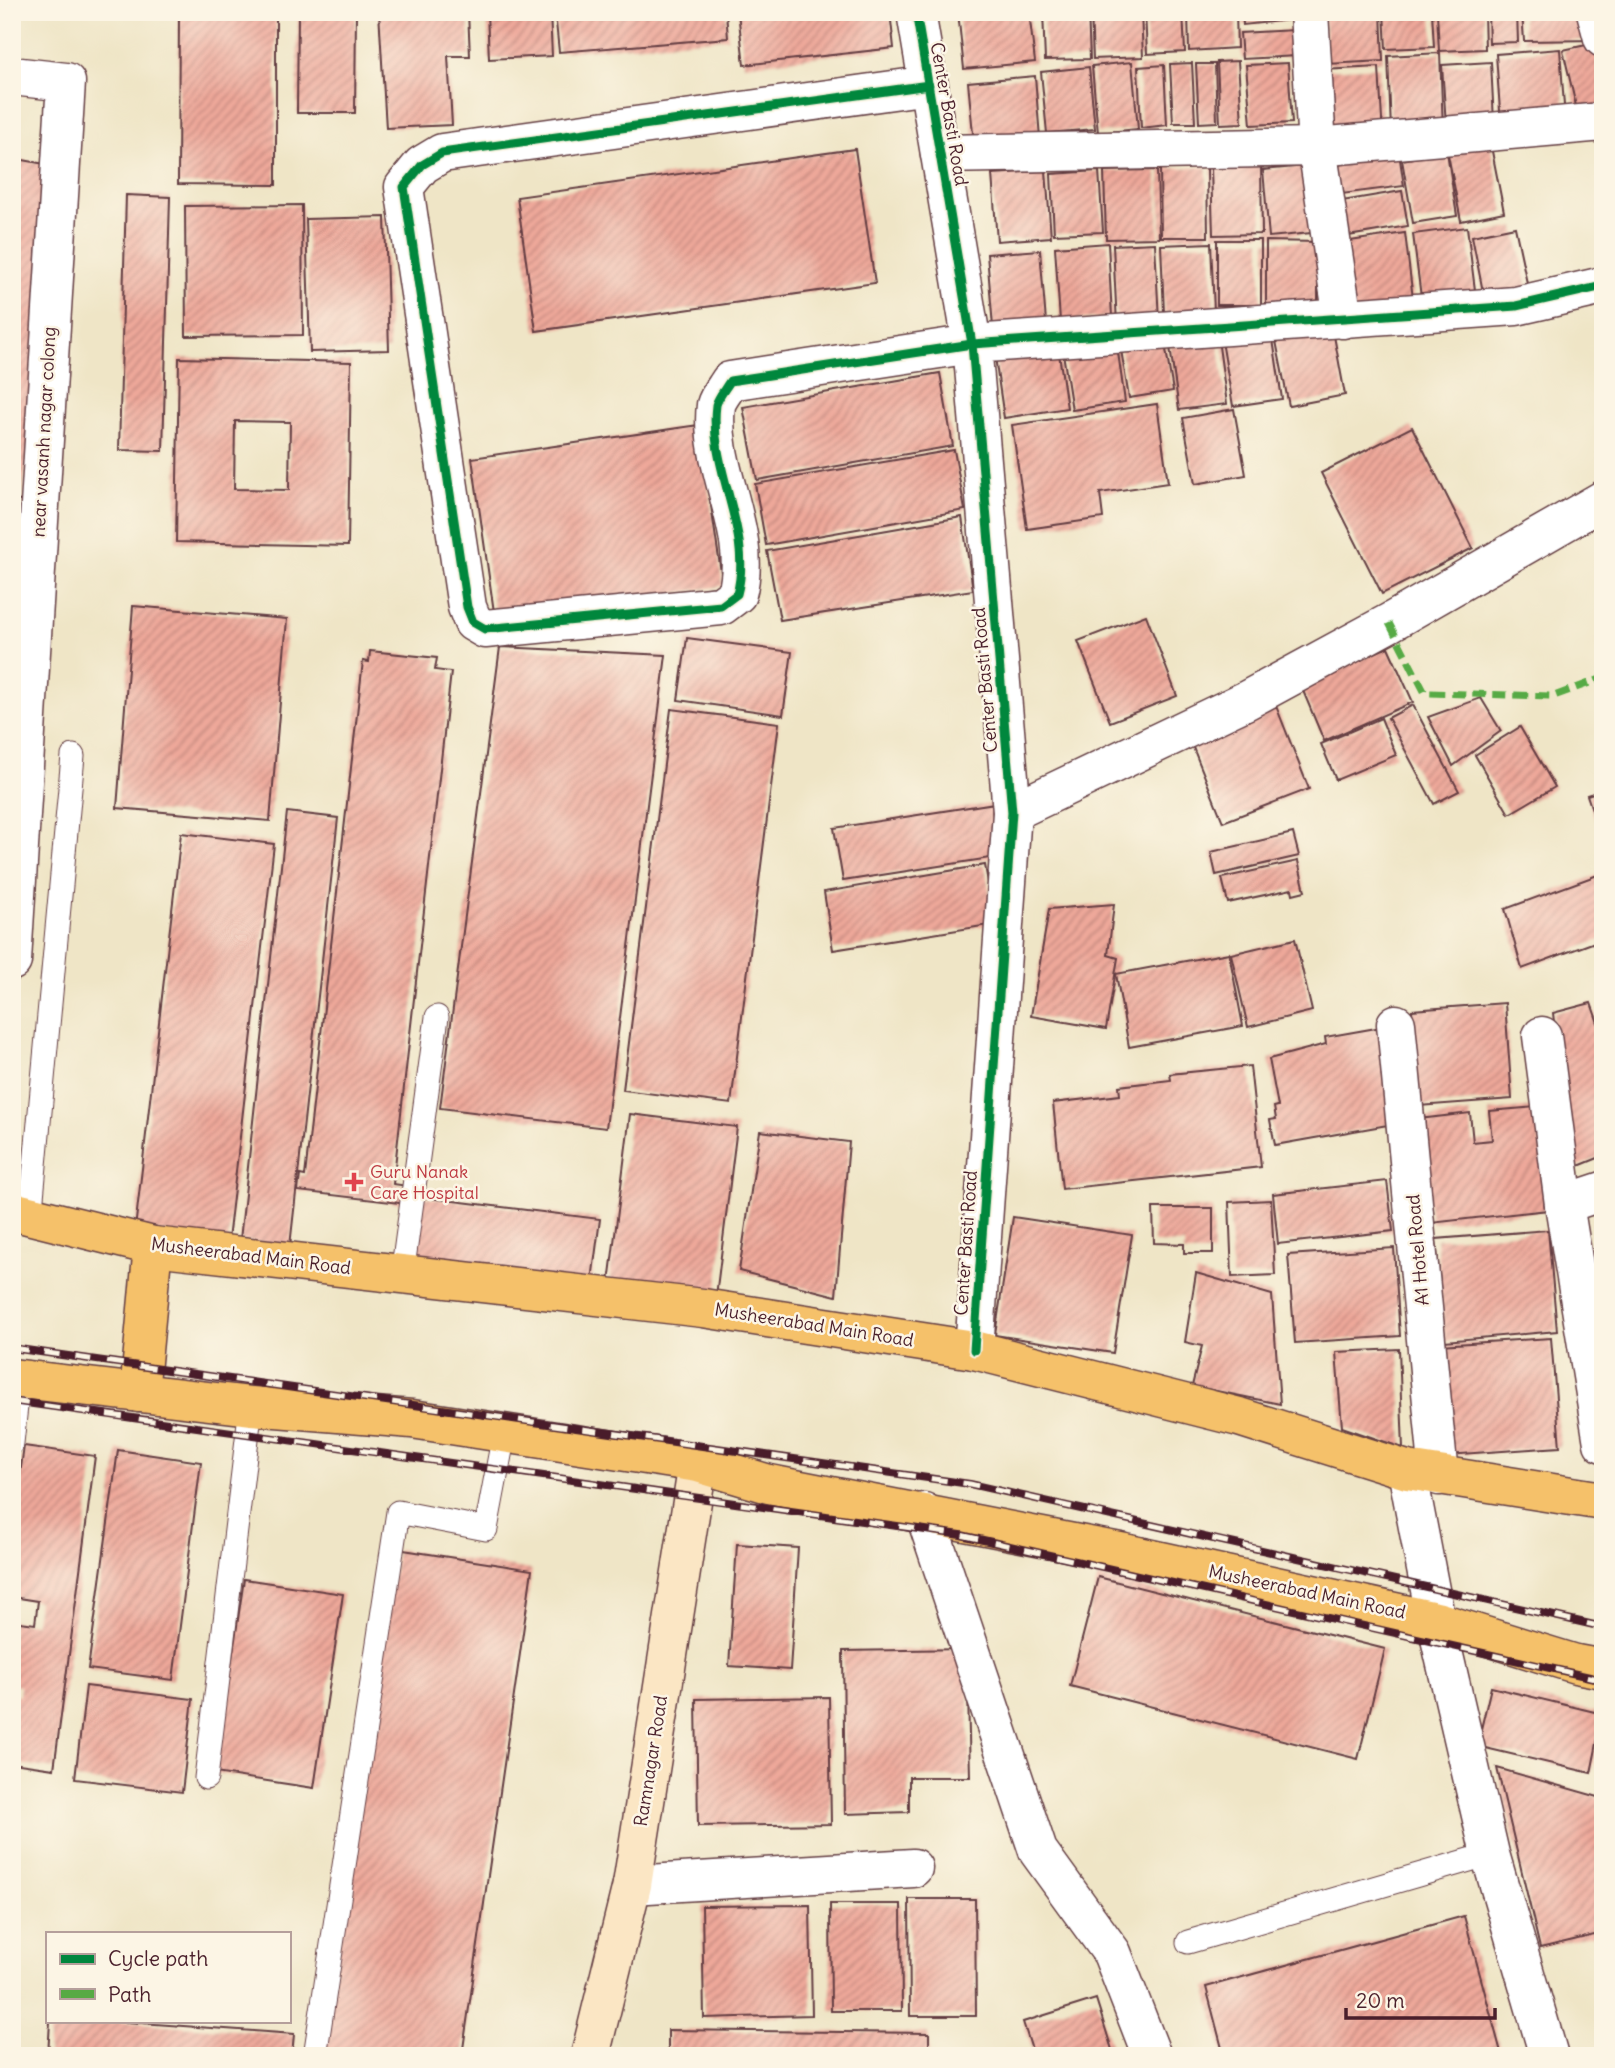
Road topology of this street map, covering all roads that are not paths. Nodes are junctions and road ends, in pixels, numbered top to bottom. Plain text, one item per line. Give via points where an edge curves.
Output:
1 (916, 12) edge
2 (1310, 12) edge
3 (1595, 12) edge
4 (1603, 38) edge
5 (12, 76) edge
6 (929, 85) junction
7 (1603, 122) edge
8 (1317, 147) junction
9 (940, 154) junction
10 (1603, 286) edge
11 (1343, 319) junction
12 (972, 344) junction
13 (1603, 500) edge
14 (73, 756) dead end
15 (1012, 812) junction
16 (12, 961) edge
17 (438, 1017) dead end
18 (1396, 1024) dead end
19 (1542, 1036) dead end
20 (1603, 1191) edge
21 (1564, 1204) junction
22 (12, 1206) edge
23 (12, 1211) edge
24 (153, 1245) junction
25 (401, 1275) junction
26 (974, 1350) junction
27 (16, 1378) edge
28 (139, 1393) junction
29 (251, 1406) junction
30 (504, 1434) junction
31 (12, 1443) edge
32 (1603, 1443) edge
33 (698, 1463) junction
34 (1423, 1473) junction
35 (1603, 1501) edge
36 (924, 1512) junction
37 (1436, 1621) junction
38 (1603, 1669) edge
39 (206, 1778) dead end
40 (1490, 1854) junction
41 (913, 1868) dead end
42 (632, 1885) junction
43 (1188, 1942) dead end
44 (315, 2056) edge
45 (590, 2056) edge
46 (1152, 2056) edge
47 (1549, 2056) edge

1 - 6 street, Center Basti Road
2 - 8 street
3 - 4 street
5 - 16 street, near vasanh nagar colong via 66,82
6 - 9 street, Center Basti Road
6 - 12 street via 442,153 422,165 404,187 467,607 473,622 485,629 721,606 737,594 744,571 717,434 716,402 730,381
7 - 8 street
8 - 9 street
8 - 11 street
9 - 12 street, Center Basti Road
10 - 11 street via 1516,306
11 - 12 street
12 - 15 street, Center Basti Road
13 - 15 street via 1247,700
14 - 22 lane via 32,1198
15 - 26 street, Center Basti Road
17 - 25 lane
18 - 34 street, A1 Hotel Road
19 - 21 street
20 - 21 street
21 - 32 street
23 - 24 main road, Musheerabad Main Road
24 - 25 main road, Musheerabad Main Road
24 - 28 main road
25 - 26 main road, Musheerabad Main Road via 702,1308
26 - 34 main road, Musheerabad Main Road via 1239,1417
27 - 28 main road, Musheerabad Main Road
27 - 31 lane
28 - 29 main road, Musheerabad Main Road
29 - 30 main road, Musheerabad Main Road via 412,1419
29 - 39 lane
30 - 33 main road, Musheerabad Main Road
30 - 44 lane via 486,1529 398,1512
33 - 36 main road, Musheerabad Main Road via 769,1484
33 - 42 main road, Ramnagar Road
34 - 35 main road, Musheerabad Main Road
34 - 37 street, A1 Hotel Road
36 - 37 main road, Musheerabad Main Road
36 - 46 street via 1038,1851 1112,1953
37 - 38 main road, Musheerabad Main Road
37 - 40 street, A1 Hotel Road
40 - 43 lane
40 - 47 street, A1 Hotel Road
41 - 42 street
42 - 45 main road, Ramnagar Road

